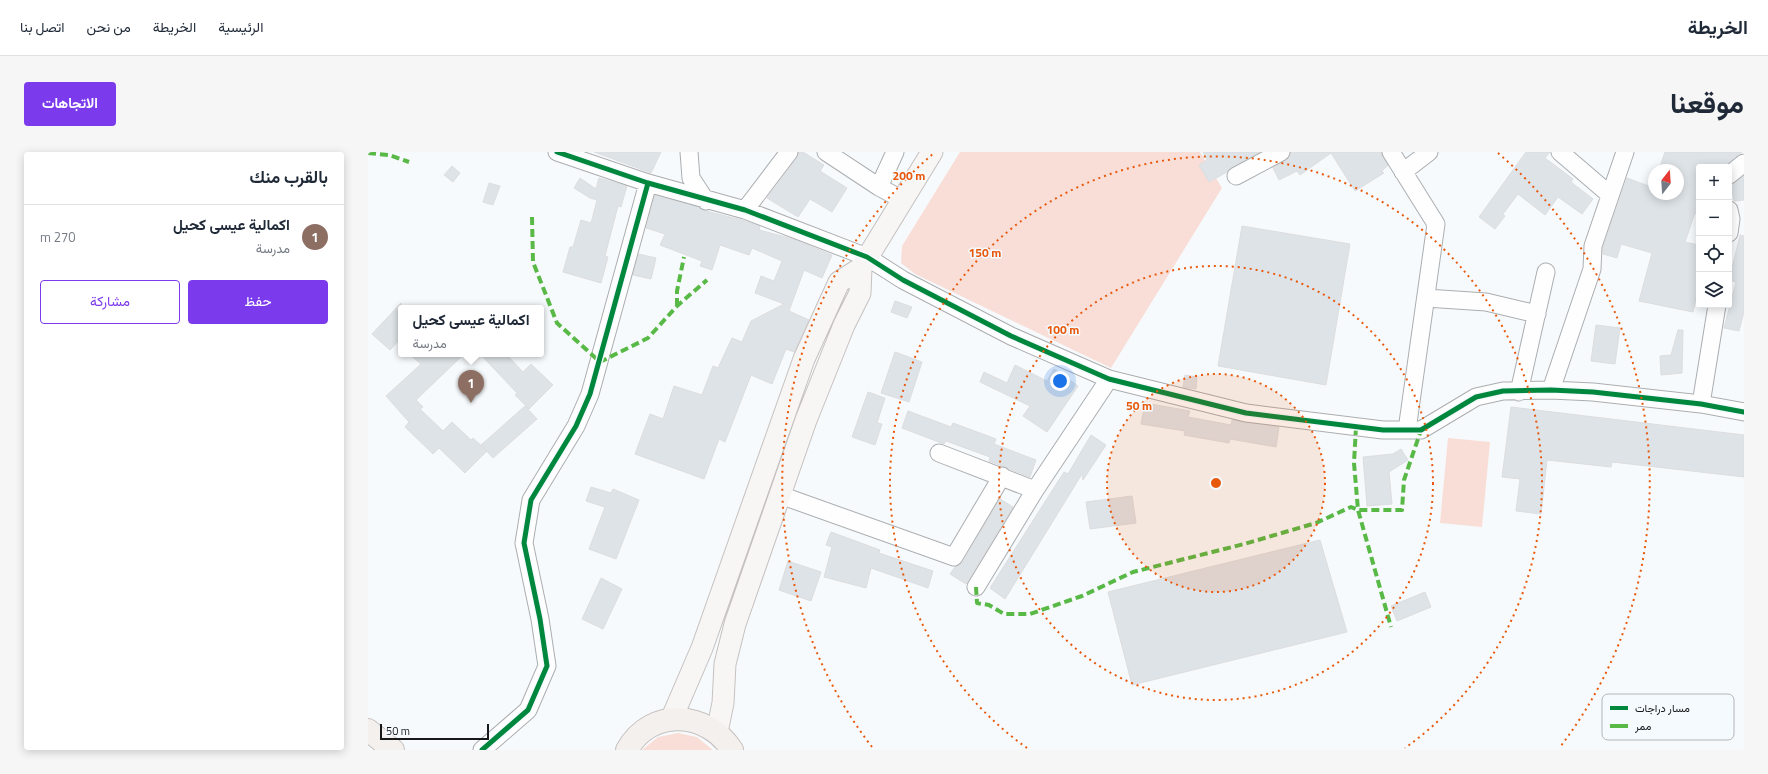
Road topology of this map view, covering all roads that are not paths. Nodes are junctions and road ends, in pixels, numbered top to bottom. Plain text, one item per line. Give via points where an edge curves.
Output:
1 (557, 152) edge
2 (689, 152) edge
3 (774, 152) edge
4 (789, 152) edge
5 (826, 152) edge
6 (895, 152) edge
7 (932, 152) edge
8 (1281, 152) edge
9 (1391, 152) edge
10 (1429, 152) edge
11 (1560, 152) edge
12 (1625, 152) edge
13 (1744, 163) edge
14 (1403, 172) junction
15 (1732, 173) edge
16 (1236, 176) dead end
17 (648, 183) junction
18 (879, 187) junction
19 (1609, 194) junction
20 (903, 200) junction
21 (706, 201) junction
22 (739, 209) junction
23 (864, 262) junction
24 (1546, 272) dead end
25 (1426, 298) junction
26 (1717, 308) edge
27 (1537, 314) junction
28 (1109, 379) junction
29 (1551, 390) junction
30 (1518, 392) junction
31 (1701, 404) junction
32 (1744, 412) edge
33 (1407, 430) junction
34 (939, 453) dead end
35 (1002, 476) junction
36 (1035, 490) junction
37 (780, 494) junction
38 (976, 587) dead end
39 (671, 720) junction
40 (368, 730) edge
41 (718, 732) junction
42 (627, 749) edge
43 (393, 750) edge
44 (482, 750) edge
45 (732, 750) edge

1 - 17 street
2 - 21 street via 691,178
3 - 22 street
4 - 22 street
5 - 18 street
6 - 18 street
7 - 20 main road
8 - 16 street
9 - 14 street
10 - 14 street
11 - 19 street
12 - 19 street
13 - 15 street
14 - 25 street via 1436,224
17 - 21 street
17 - 44 street via 590,394 576,426 531,500 524,543 547,666 528,710
18 - 20 street
19 - 29 street via 1593,246 1592,269
20 - 23 main road
21 - 22 street
22 - 23 street
23 - 28 street via 1011,336
23 - 37 main road via 860,293 838,340
23 - 39 main road via 839,282 804,359 702,648
24 - 27 street
25 - 27 street via 1486,302
25 - 33 street
26 - 31 street
27 - 30 street
28 - 33 street via 1246,413 1383,430
28 - 36 street
29 - 30 street
29 - 31 street
30 - 33 street via 1503,391 1476,397 1421,430
31 - 32 street
34 - 35 street
35 - 36 street
35 - 37 street via 954,557
36 - 38 street
37 - 41 main road via 735,624 725,664 723,704
39 - 41 highway via 695,721
39 - 42 highway via 660,722 642,732
40 - 43 highway
41 - 45 highway

